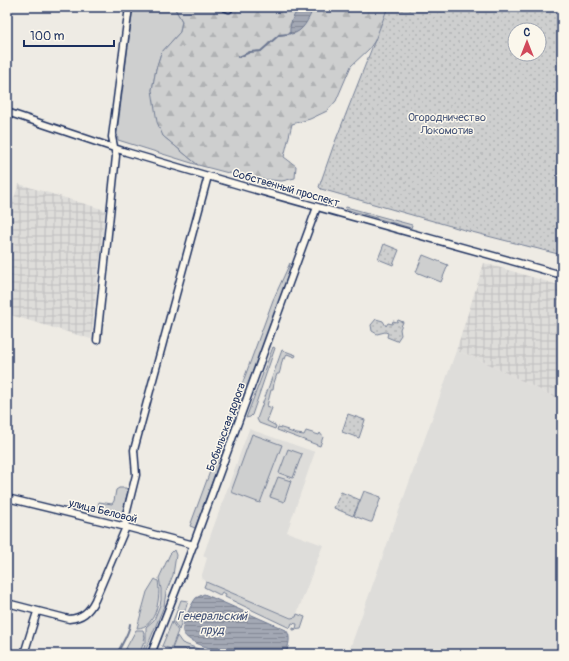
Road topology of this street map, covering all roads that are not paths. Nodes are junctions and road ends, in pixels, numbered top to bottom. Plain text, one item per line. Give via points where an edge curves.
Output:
1 (129, 7) edge
2 (7, 112) edge
3 (114, 148) junction
4 (208, 176) junction
5 (317, 207) junction
6 (562, 274) edge
7 (97, 340) dead end
8 (7, 498) edge
9 (126, 527) junction
10 (194, 545) junction
11 (7, 603) edge
12 (37, 612) junction
13 (24, 654) edge
14 (151, 654) edge

1 - 3 street via 112,137
2 - 3 street, Собственный проспект
3 - 4 street, Собственный проспект
3 - 7 street via 116,156
4 - 5 street, Собственный проспект
4 - 9 street via 134,450 136,475 125,519
5 - 6 street, Собственный проспект
5 - 10 street, Бобыльская дорога
8 - 9 street, улица Беловой
9 - 10 street, улица Беловой
9 - 12 street via 89,610 80,617 69,619
10 - 14 street, Бобыльская дорога
11 - 12 street
12 - 13 street

